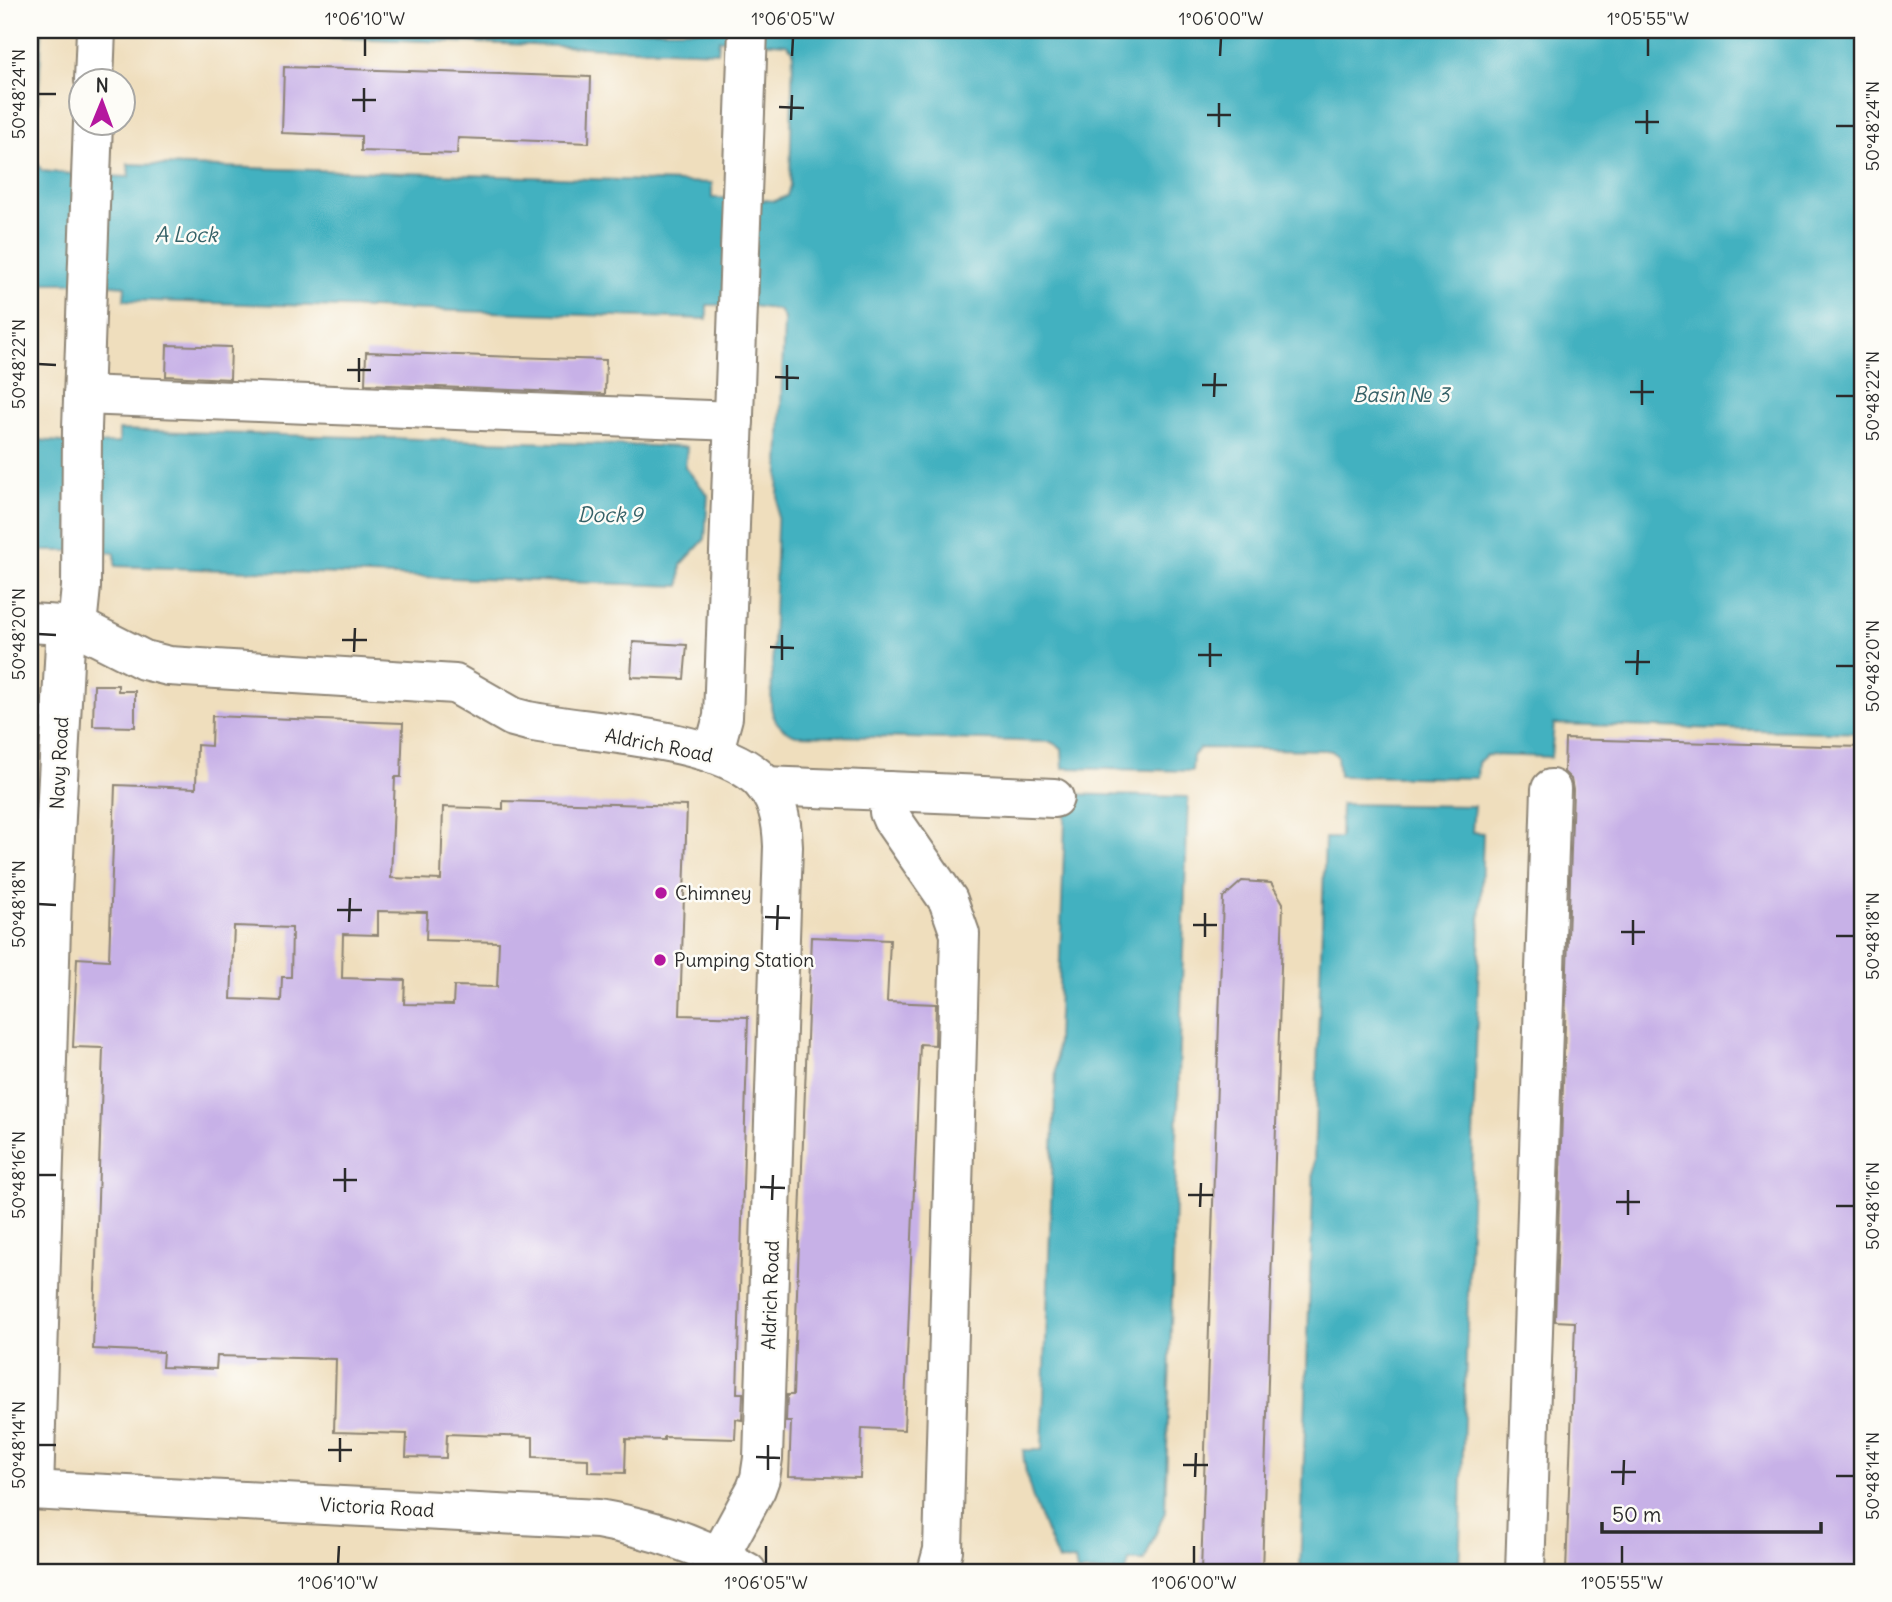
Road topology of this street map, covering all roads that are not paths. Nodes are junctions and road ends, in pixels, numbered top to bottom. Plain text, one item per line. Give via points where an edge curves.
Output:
1 (96, 30) edge
2 (748, 36) edge
3 (95, 66) edge
4 (92, 136) edge
5 (83, 395) junction
6 (734, 421) junction
7 (58, 624) edge
8 (713, 754) junction
9 (765, 786) junction
10 (1551, 789) dead end
11 (888, 791) junction
12 (1054, 798) dead end
13 (41, 894) edge
14 (32, 1490) edge
15 (733, 1565) edge
16 (940, 1572) edge
17 (1525, 1572) edge

1 - 3 lane
2 - 6 lane
4 - 5 lane, Navy Road
5 - 6 lane
5 - 7 lane, Navy Road via 81,599
6 - 8 lane via 723,717
7 - 8 lane, Aldrich Road via 150,663 455,684 519,719
7 - 13 lane, Navy Road
8 - 9 lane, Aldrich Road via 745,768
9 - 11 lane
9 - 15 lane, Aldrich Road via 778,807 783,846 763,1458
10 - 17 lane
11 - 12 lane
11 - 16 lane via 892,819 948,900 960,934
13 - 14 lane, Navy Road
14 - 15 lane, Victoria Road via 587,1518 643,1528

